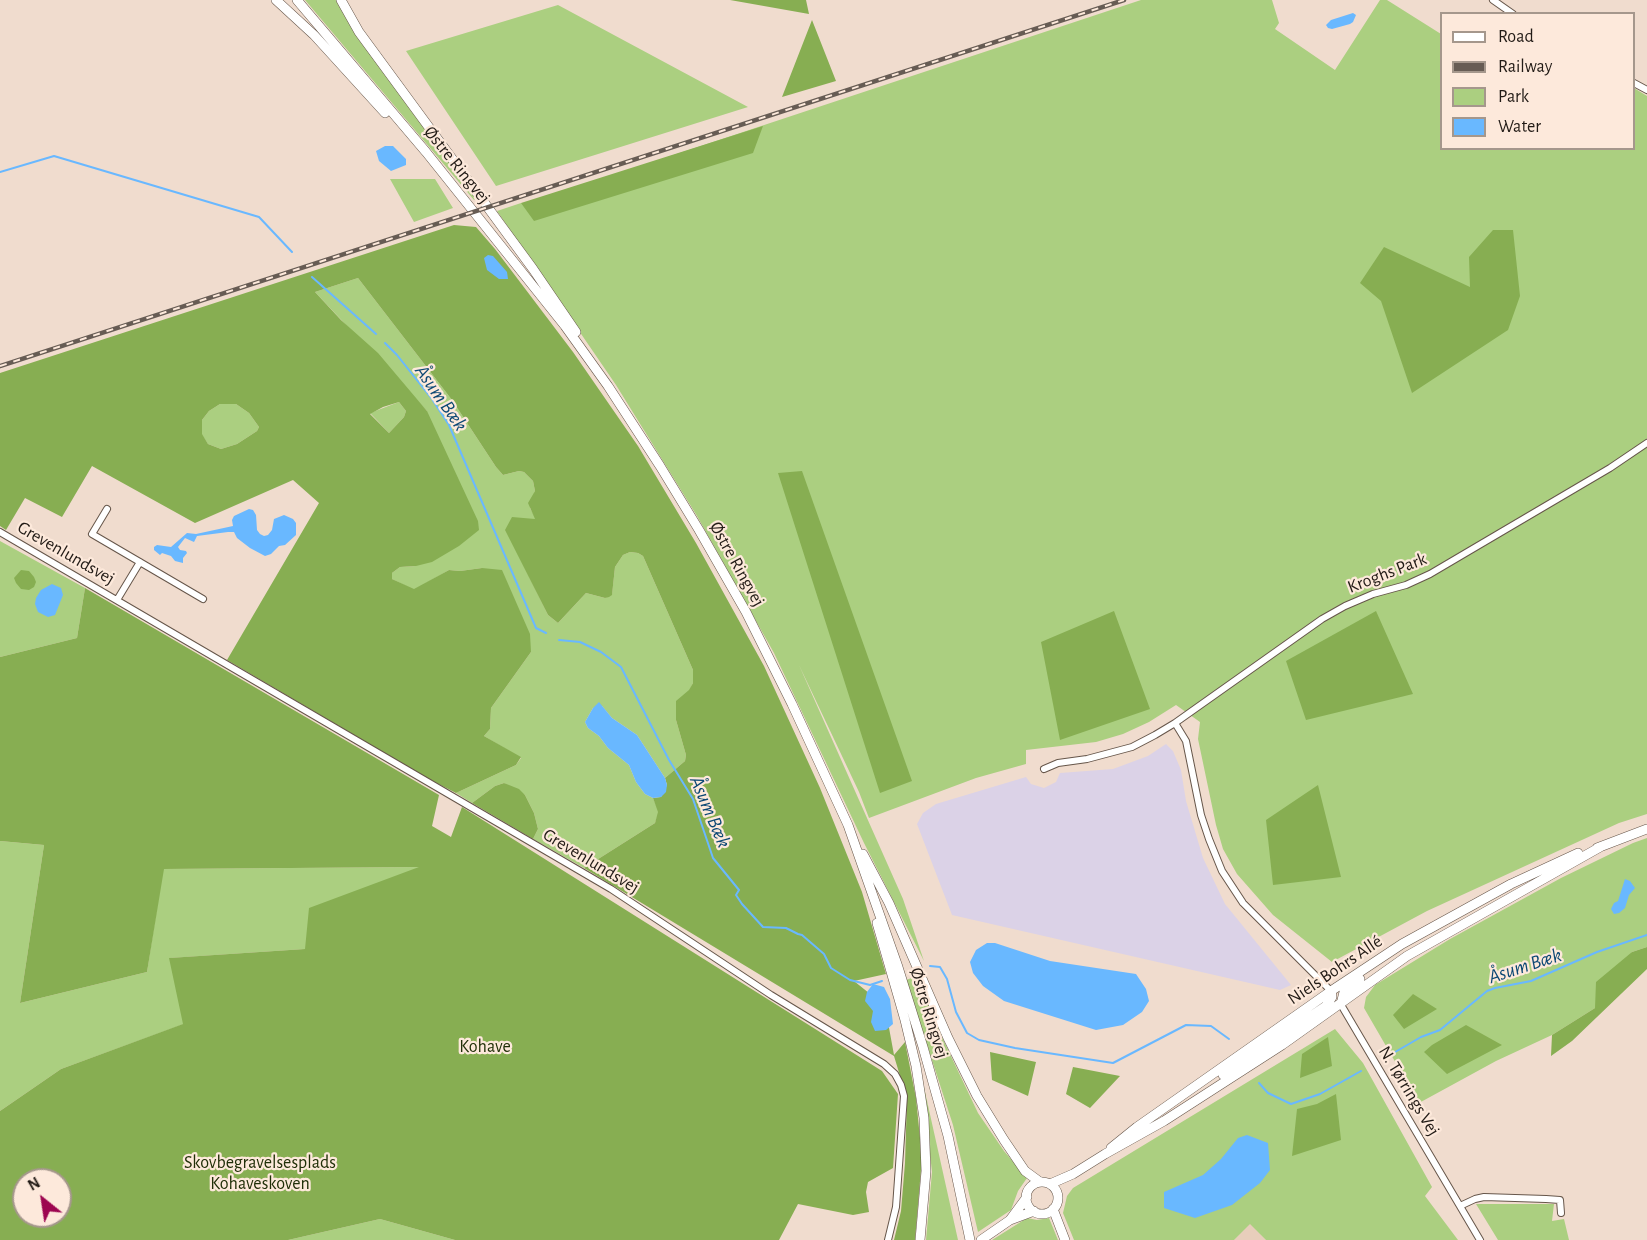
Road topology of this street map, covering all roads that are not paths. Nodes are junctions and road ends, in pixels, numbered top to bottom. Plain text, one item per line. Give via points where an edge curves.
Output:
1 (276, 0) edge
2 (297, 0) edge
3 (341, 0) edge
4 (1493, 0) edge
5 (1510, 12) edge
6 (426, 152) junction
7 (608, 386) junction
8 (1647, 442) edge
9 (107, 508) dead end
10 (0, 532) edge
11 (140, 562) junction
12 (203, 599) dead end
13 (117, 600) junction
14 (1175, 723) junction
15 (1044, 769) dead end
16 (848, 825) junction
17 (1647, 829) edge
18 (1602, 846) junction
19 (872, 894) junction
20 (1483, 899) junction
21 (1331, 991) junction
22 (1341, 1004) junction
23 (1141, 1136) junction
24 (1105, 1154) junction
25 (1073, 1174) junction
26 (1040, 1182) junction
27 (1050, 1184) junction
28 (1058, 1195) junction
29 (1027, 1197) junction
30 (1460, 1206) junction
31 (1053, 1209) junction
32 (1034, 1210) junction
33 (1562, 1213) dead end
34 (1007, 1222) junction
35 (888, 1240) edge
36 (920, 1240) edge
37 (970, 1240) edge
38 (981, 1240) edge
39 (1065, 1240) edge
40 (1480, 1240) edge

1 - 6 main road via 315,35 388,117
2 - 6 main road, Østre Ringvej
3 - 7 main road via 359,32 533,269
4 - 5 street
6 - 7 main road, Østre Ringvej
7 - 16 main road, Østre Ringvej via 746,612
8 - 14 street, Kroghs Park via 1430,574 1373,594 1322,619
9 - 11 street, Grevenlundsvej via 92,534
10 - 13 street, Grevenlundsvej
11 - 12 street, Grevenlundsvej
11 - 13 street, Grevenlundsvej
13 - 35 street, Grevenlundsvej via 612,889 771,995 884,1064 895,1074 904,1096 896,1207
14 - 15 street, Kroghs Park via 1132,747
14 - 21 street via 1185,741 1202,815 1222,871 1243,903
16 - 19 main road, Østre Ringvej
16 - 26 main road via 889,903 977,1096 1025,1171
17 - 18 main road, Niels Bohrs Allé
18 - 20 main road, Niels Bohrs Allé via 1556,863
18 - 22 main road, Niels Bohrs Allé via 1407,956
19 - 36 main road via 916,1066 924,1118 927,1171
19 - 37 main road, Østre Ringvej via 923,1047 948,1136
20 - 21 main road, Niels Bohrs Allé via 1402,944
20 - 22 main road via 1348,987 1341,996
21 - 22 street, N. Tørrings Vej
21 - 23 main road via 1326,1006
21 - 24 main road, Niels Bohrs Allé via 1137,1127
22 - 23 main road, Niels Bohrs Allé
22 - 30 street, N. Tørrings Vej
23 - 24 main road, Niels Bohrs Allé
24 - 25 main road, Niels Bohrs Allé
25 - 27 main road, Niels Bohrs Allé
25 - 28 main road, Niels Bohrs Allé
26 - 27 main road
26 - 29 main road via 1031,1187
27 - 28 main road
28 - 31 main road
29 - 32 main road
29 - 34 main road
30 - 33 street via 1484,1197 1546,1199 1560,1200
30 - 40 street, N. Tørrings Vej
31 - 32 main road via 1043,1213
31 - 39 main road
32 - 34 main road
34 - 38 main road

